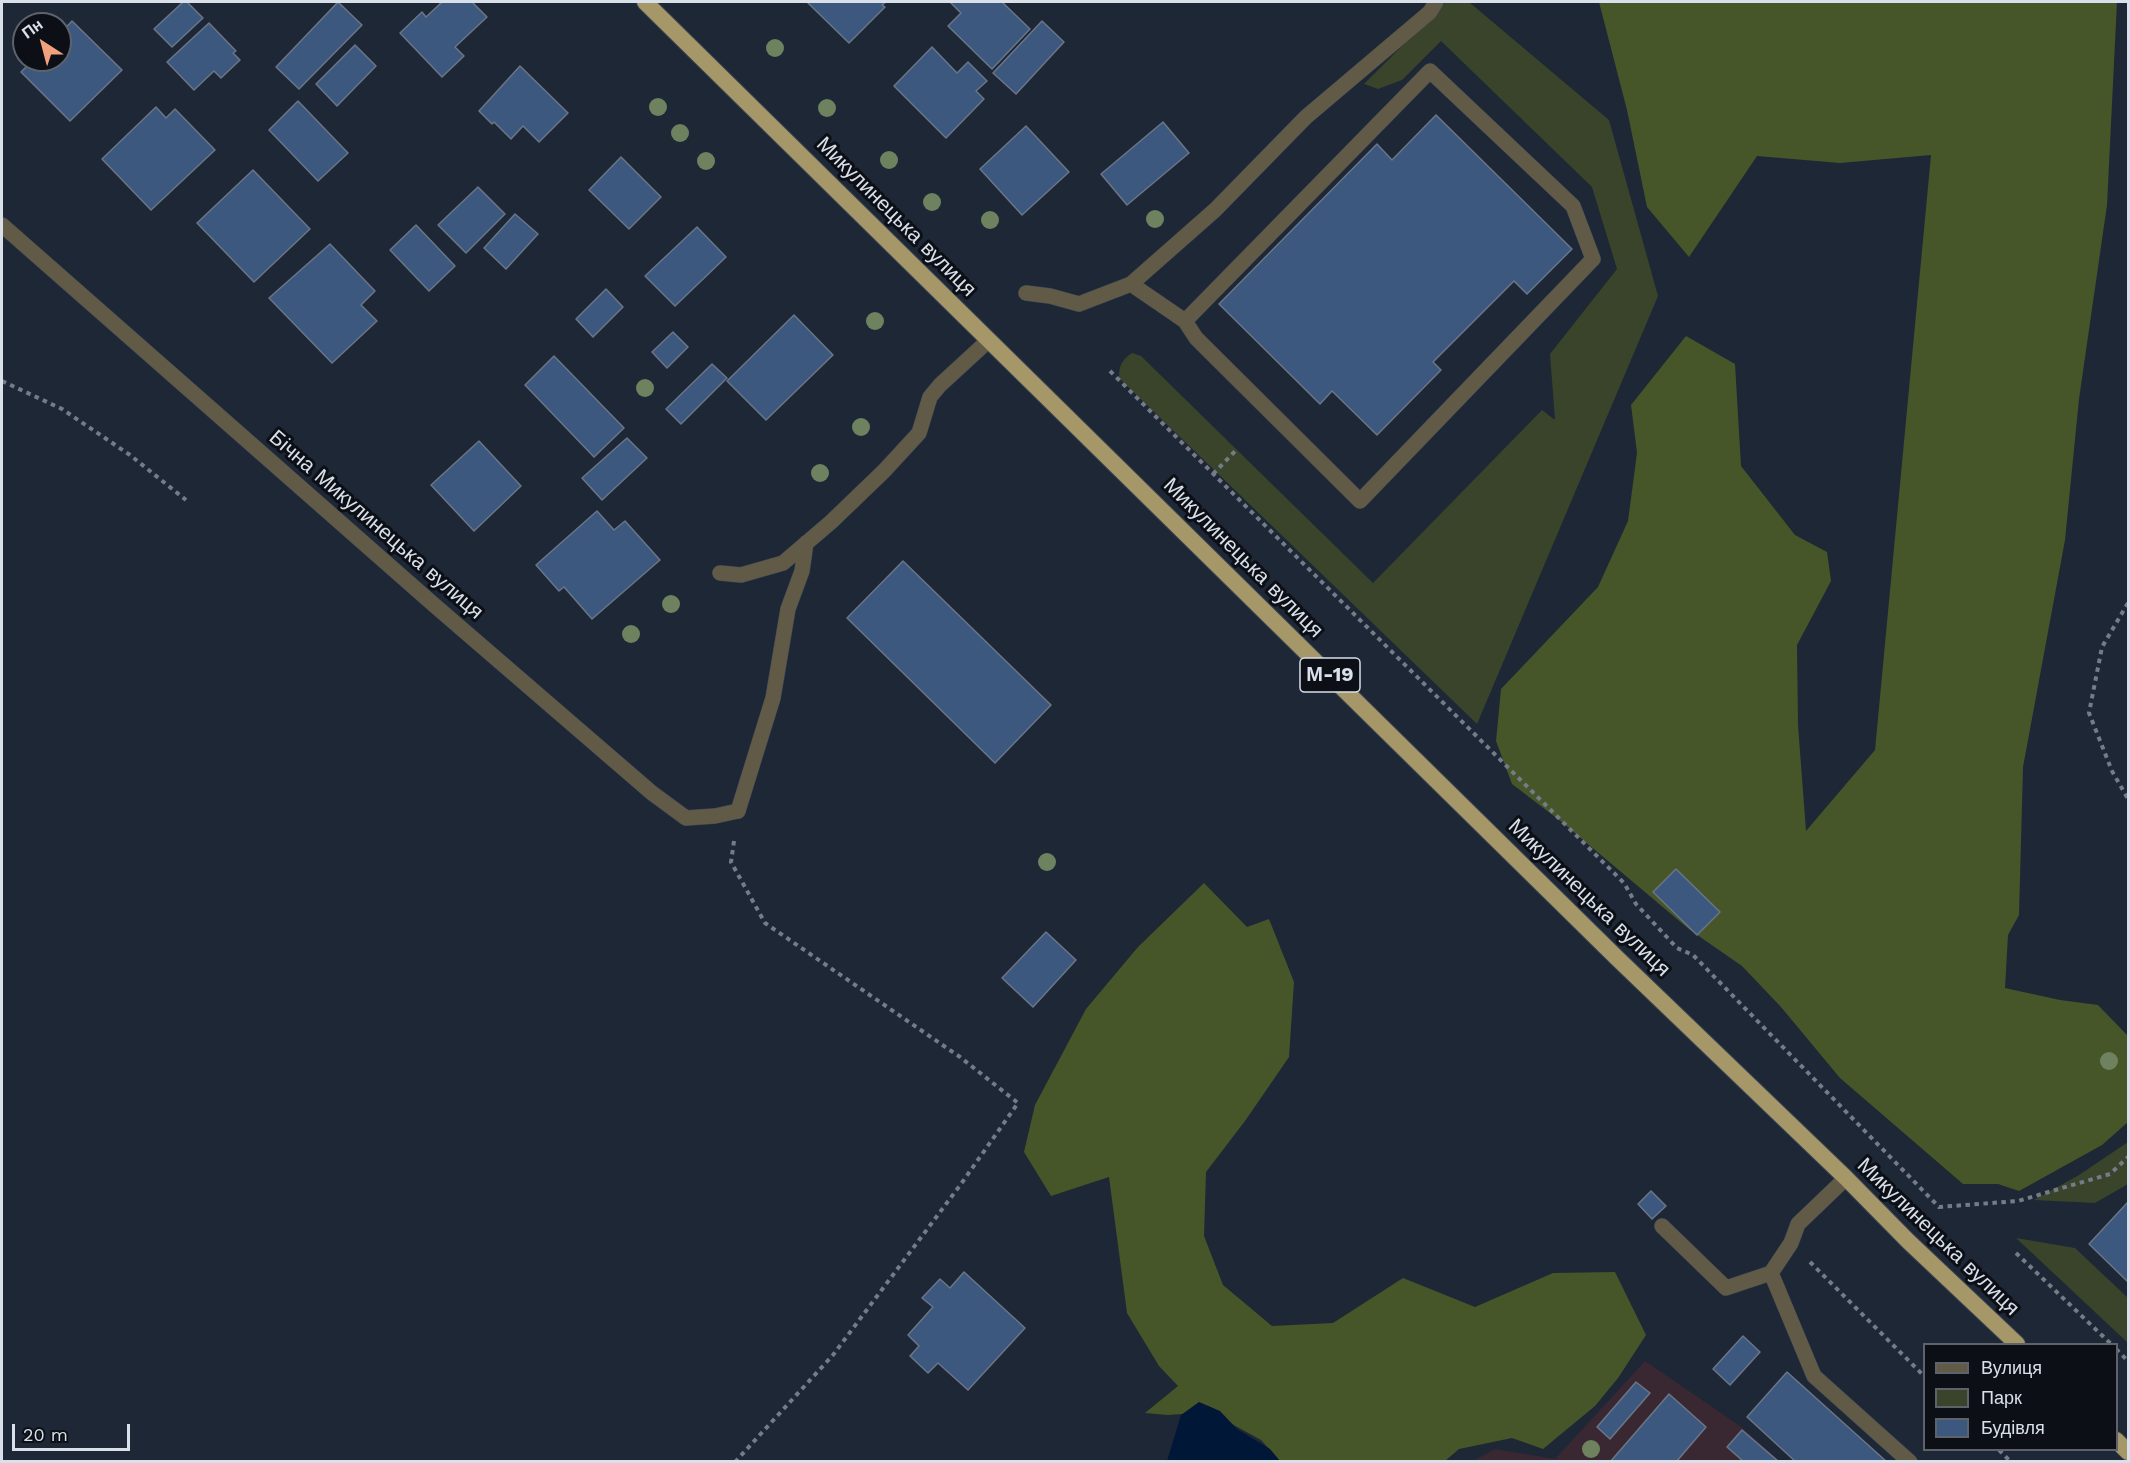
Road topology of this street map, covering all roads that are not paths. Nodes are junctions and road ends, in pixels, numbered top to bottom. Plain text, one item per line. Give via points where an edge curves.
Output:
1 (645, 2) edge
2 (1436, 2) edge
3 (2, 225) edge
4 (1131, 284) junction
5 (1026, 293) dead end
6 (1185, 321) junction
7 (989, 340) junction
8 (806, 543) junction
9 (720, 573) dead end
10 (1846, 1178) junction
11 (1662, 1226) dead end
12 (1771, 1273) junction
13 (2016, 1343) edge
14 (1910, 1461) edge

1 - 7 highway, Микулинецька вулиця / М-19
2 - 4 street via 1430,12 1306,117 1215,210
3 - 8 street, Бічна Микулинецька вулиця via 651,793 686,818 738,811 773,698 788,609 802,572
4 - 5 street via 1079,304
4 - 6 street
6 - 6 street via 1430,71 1573,206 1593,259 1360,501 1196,338
7 - 8 street via 930,398 919,433
7 - 10 highway, Микулинецька вулиця / М-19
8 - 9 street via 783,563 741,575
10 - 12 street via 1798,1224 1791,1243
10 - 13 highway, Микулинецька вулиця / М-19
11 - 12 street via 1726,1288
12 - 14 street via 1814,1376

